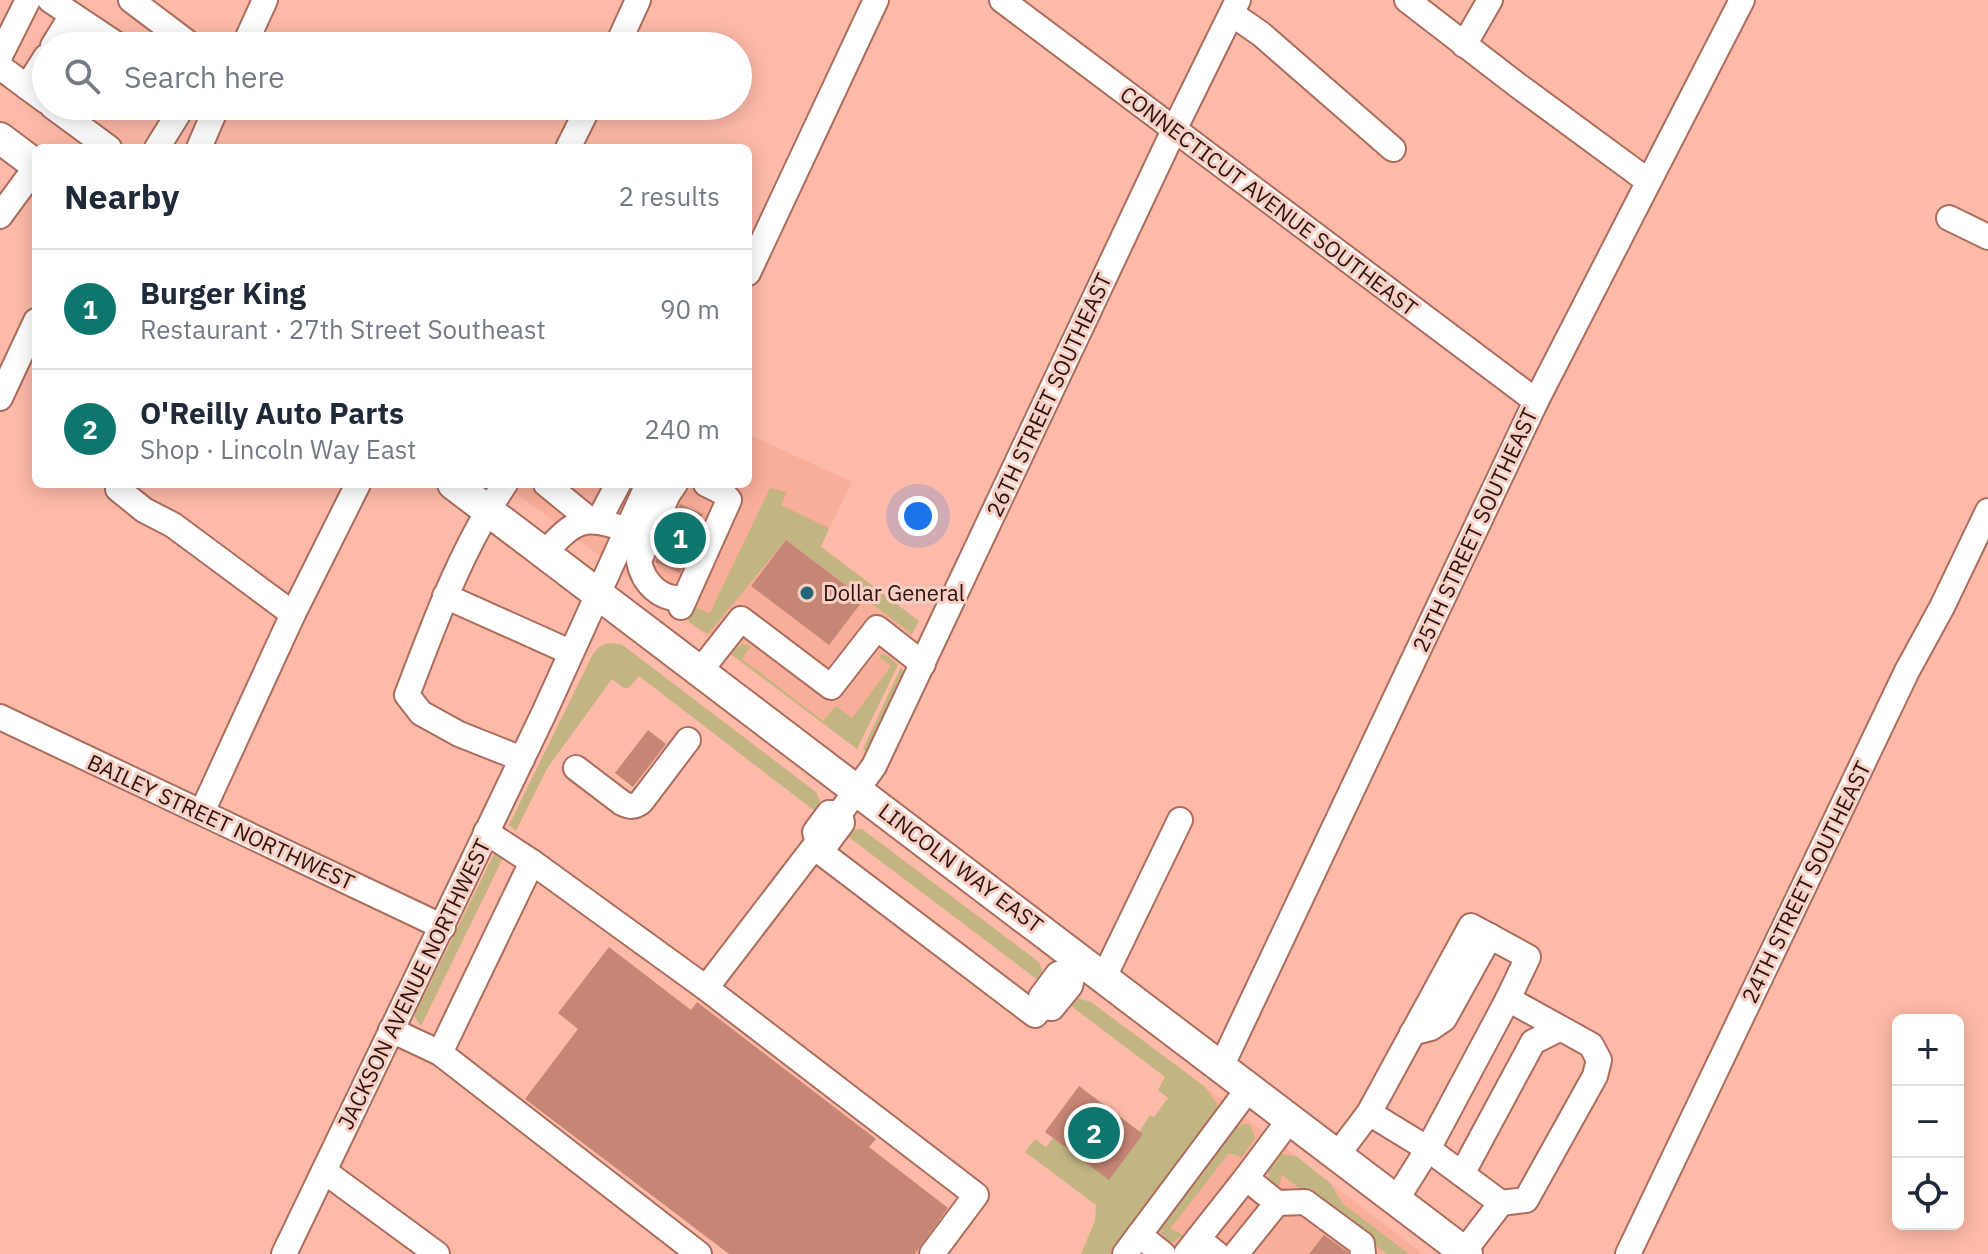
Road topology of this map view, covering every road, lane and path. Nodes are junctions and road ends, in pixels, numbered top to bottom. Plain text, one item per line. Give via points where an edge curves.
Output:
1 (28, 0) edge
2 (50, 0) edge
3 (131, 0) edge
4 (265, 0) edge
5 (638, 0) edge
6 (876, 0) edge
7 (1002, 0) edge
8 (1407, 0) edge
9 (1490, 0) edge
10 (1742, 0) edge
11 (1235, 7) edge
12 (72, 15) junction
13 (62, 32) edge
14 (98, 32) edge
15 (173, 32) edge
16 (250, 32) edge
17 (623, 32) edge
18 (1464, 45) junction
19 (0, 56) edge
20 (0, 67) edge
21 (32, 90) edge
22 (71, 120) edge
23 (174, 120) edge
24 (207, 120) edge
25 (582, 120) edge
26 (1174, 130) junction
27 (0, 138) edge
28 (104, 144) edge
29 (159, 144) edge
30 (200, 144) edge
31 (570, 144) edge
32 (1393, 149) dead end
33 (32, 163) edge
34 (32, 172) edge
35 (1648, 181) junction
36 (0, 216) edge
37 (1949, 218) dead end
38 (1988, 237) edge
39 (752, 264) edge
40 (32, 330) edge
41 (0, 398) edge
42 (1536, 401) junction
43 (118, 488) edge
44 (356, 488) edge
45 (458, 488) edge
46 (502, 488) edge
47 (551, 488) edge
48 (615, 488) edge
49 (646, 488) edge
50 (673, 488) edge
51 (714, 488) edge
52 (488, 510) junction
53 (1988, 511) edge
54 (595, 520) junction
55 (627, 530) junction
56 (544, 553) junction
57 (597, 594) junction
58 (445, 596) junction
59 (293, 614) junction
60 (570, 652) junction
61 (923, 664) junction
62 (700, 671) junction
63 (0, 717) edge
64 (688, 740) dead end
65 (522, 759) junction
66 (576, 768) dead end
67 (849, 801) junction
68 (202, 812) junction
69 (1180, 820) dead end
70 (486, 832) junction
71 (816, 844) junction
72 (532, 862) junction
73 (443, 927) junction
74 (1087, 969) junction
75 (706, 988) junction
76 (1508, 999) junction
77 (1559, 1029) junction
78 (391, 1030) junction
79 (440, 1053) junction
80 (1221, 1067) junction
81 (1249, 1088) junction
82 (1369, 1113) junction
83 (1290, 1119) junction
84 (1428, 1149) junction
85 (1338, 1154) junction
86 (324, 1171) junction
87 (1462, 1174) junction
88 (1246, 1178) junction
89 (1396, 1200) junction
90 (1277, 1203) junction
91 (1501, 1203) junction
92 (1132, 1245) edge
93 (1200, 1249) edge
94 (1465, 1253) edge
95 (284, 1254) edge
96 (437, 1254) edge
97 (699, 1254) edge
98 (932, 1254) edge
99 (1163, 1254) edge
100 (1236, 1254) edge
101 (1363, 1254) edge
102 (1628, 1254) edge

1 - 19 street
2 - 12 street
3 - 15 street
4 - 16 street
5 - 17 street
6 - 39 street
7 - 26 street, CONNECTICUT AVENUE SOUTHEAST
8 - 18 street
9 - 18 street
10 - 35 street, 25TH STREET SOUTHEAST
11 - 26 street, 26TH STREET SOUTHEAST
11 - 32 street
12 - 13 street
12 - 14 street
18 - 35 street
20 - 21 street
22 - 28 street
23 - 29 street
24 - 30 street
25 - 31 street
26 - 42 street, CONNECTICUT AVENUE SOUTHEAST
26 - 61 street, 26TH STREET SOUTHEAST
27 - 33 main road
34 - 36 street
35 - 42 street, 25TH STREET SOUTHEAST
37 - 38 street
40 - 41 street
42 - 80 street, 25TH STREET SOUTHEAST
43 - 59 street
44 - 59 street
45 - 52 main road, LINCOLN WAY EAST
46 - 52 street
47 - 54 street
48 - 54 street
49 - 55 street, JACKSON AVENUE NORTHWEST
50 - 51 street via 639,561 654,589 682,602 729,500
52 - 56 main road, LINCOLN WAY EAST
52 - 58 street
53 - 102 street, 24TH STREET SOUTHEAST
54 - 55 street
54 - 56 street via 568,529
55 - 57 street, JACKSON AVENUE NORTHWEST
56 - 57 main road, LINCOLN WAY EAST
57 - 60 street, JACKSON AVENUE NORTHWEST
57 - 62 main road, LINCOLN WAY EAST
58 - 60 street
58 - 65 street via 407,695 421,713
59 - 68 street
60 - 65 street, JACKSON AVENUE NORTHWEST
61 - 62 street via 877,628 831,687 741,619
61 - 67 street, 26TH STREET SOUTHEAST via 874,766
62 - 67 main road, LINCOLN WAY EAST
63 - 68 street, BAILEY STREET NORTHWEST
64 - 66 street via 636,806 622,803
65 - 70 street, JACKSON AVENUE NORTHWEST
67 - 71 street, 26TH STREET SOUTHEAST via 829,813 815,832
67 - 74 main road, LINCOLN WAY EAST
68 - 73 street, BAILEY STREET NORTHWEST
69 - 74 street
70 - 72 street
70 - 73 street, JACKSON AVENUE NORTHWEST
71 - 74 street via 1035,1015 1042,1007 1052,1008
71 - 75 street
72 - 75 street
72 - 79 street
73 - 78 street, JACKSON AVENUE NORTHWEST
74 - 80 main road, LINCOLN WAY EAST
75 - 98 street via 976,1195
76 - 77 street
76 - 82 street via 1528,957 1471,926
76 - 84 street
77 - 87 street via 1533,1042
77 - 91 street via 1591,1045 1599,1060 1595,1076 1526,1200
78 - 79 street
78 - 86 street, JACKSON AVENUE NORTHWEST
79 - 97 street
80 - 81 main road, LINCOLN WAY EAST
81 - 83 main road, LINCOLN WAY EAST
81 - 92 street
82 - 84 street
82 - 85 street
83 - 85 main road, LINCOLN WAY EAST
83 - 88 street
84 - 87 street
84 - 89 street
85 - 89 main road, LINCOLN WAY EAST
86 - 95 street, JACKSON AVENUE NORTHWEST
86 - 96 street
87 - 91 street
88 - 90 street
88 - 93 street
89 - 94 main road, LINCOLN WAY EAST
90 - 100 street
90 - 101 street via 1305,1202 1362,1244
91 - 94 street
92 - 99 street

